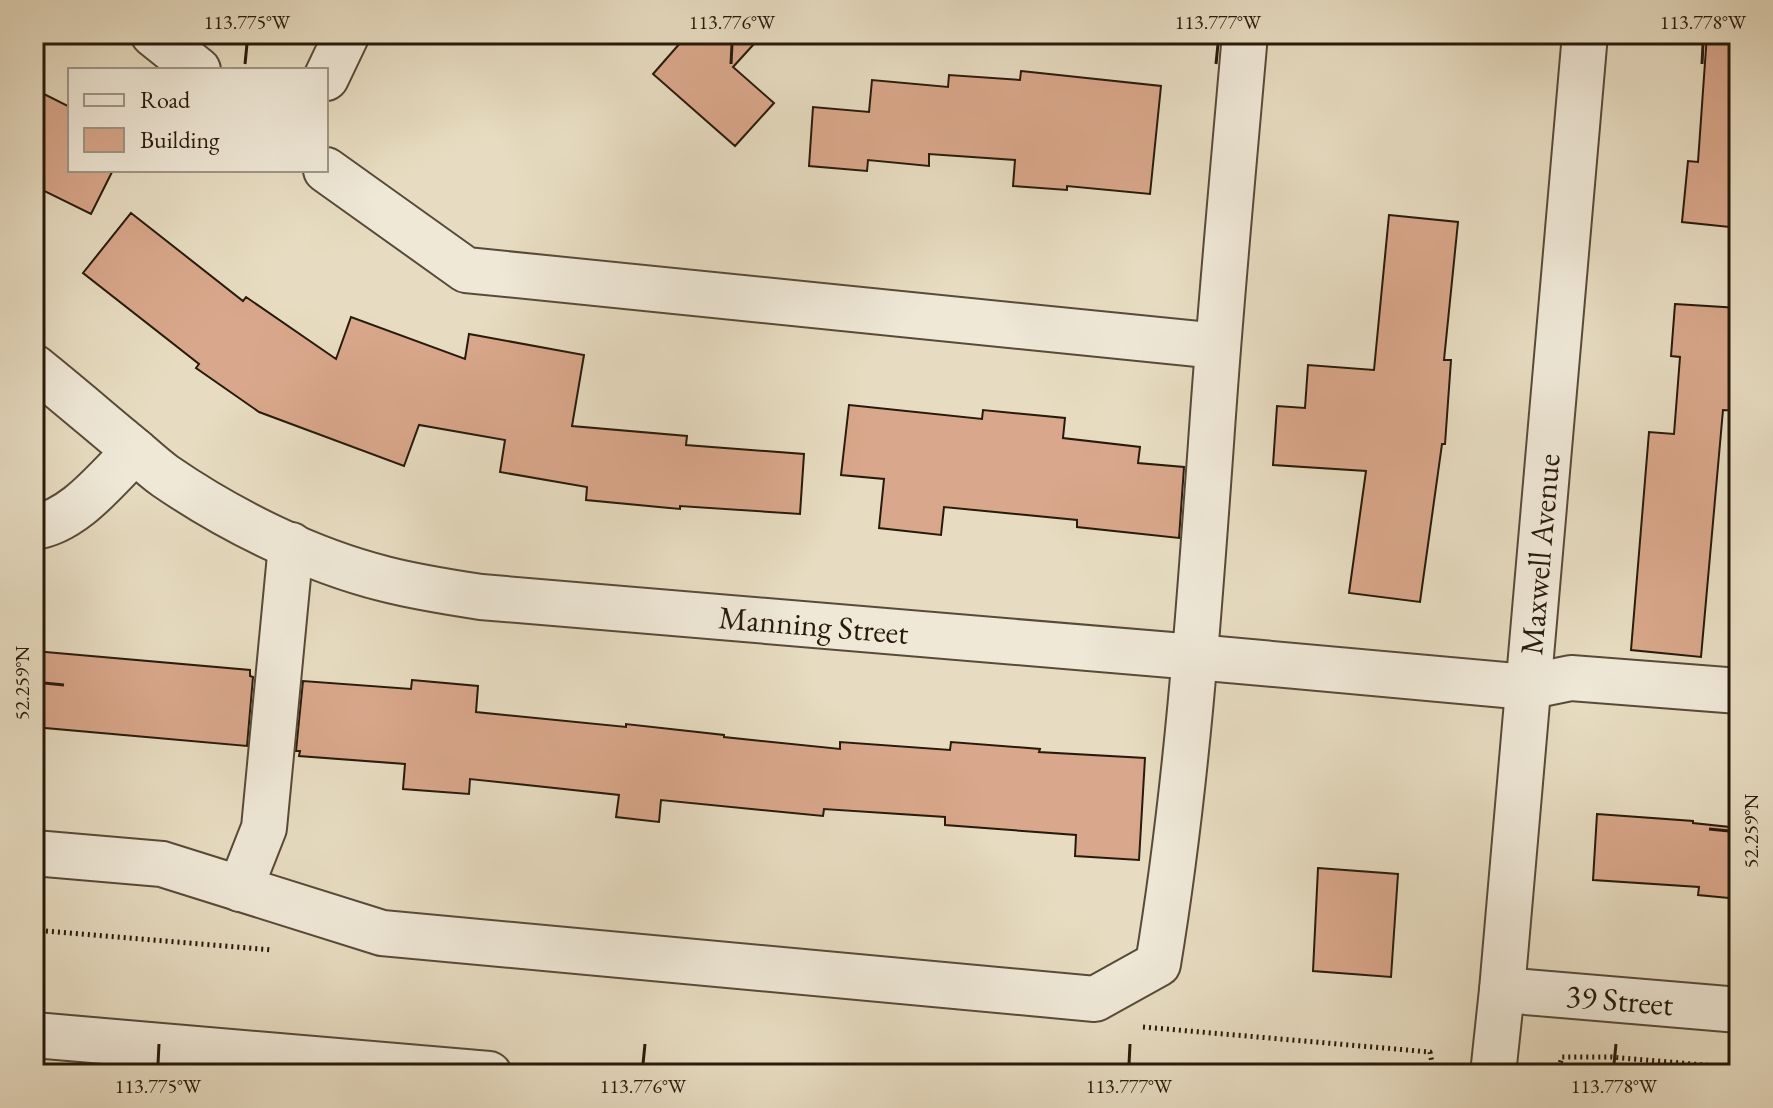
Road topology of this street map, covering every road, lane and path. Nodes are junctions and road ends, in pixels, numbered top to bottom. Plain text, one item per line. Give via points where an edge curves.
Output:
1 (153, 34) edge
2 (347, 34) edge
3 (1245, 34) edge
4 (1585, 34) edge
5 (196, 68) edge
6 (328, 74) edge
7 (328, 171) edge
8 (1218, 346) junction
9 (34, 367) edge
10 (135, 451) junction
11 (34, 527) edge
12 (291, 545) junction
13 (1195, 657) junction
14 (1527, 687) junction
15 (1739, 691) edge
16 (34, 853) edge
17 (240, 889) junction
18 (1502, 990) junction
19 (1739, 1010) edge
20 (34, 1035) edge
21 (1739, 1068) edge
22 (489, 1074) edge
23 (1493, 1074) edge
24 (1557, 1074) edge

1 - 5 street
2 - 6 street
3 - 8 street
4 - 14 street, Maxwell Avenue
7 - 8 street via 466,270
8 - 13 street
9 - 10 street, Manning Street
10 - 11 street via 76,509
10 - 12 street, Manning Street via 194,495
12 - 13 street, Manning Street via 383,578 481,597
12 - 17 street via 264,828
13 - 14 street, Manning Street
13 - 17 street via 1158,964 1095,999 382,933
14 - 15 street, Manning Street via 1571,678
14 - 18 street, Maxwell Avenue
16 - 17 street via 162,864
18 - 19 street, 39 Street
18 - 23 street, Maxwell Avenue
20 - 22 street
21 - 24 path via 1574,1056 1562,1057

